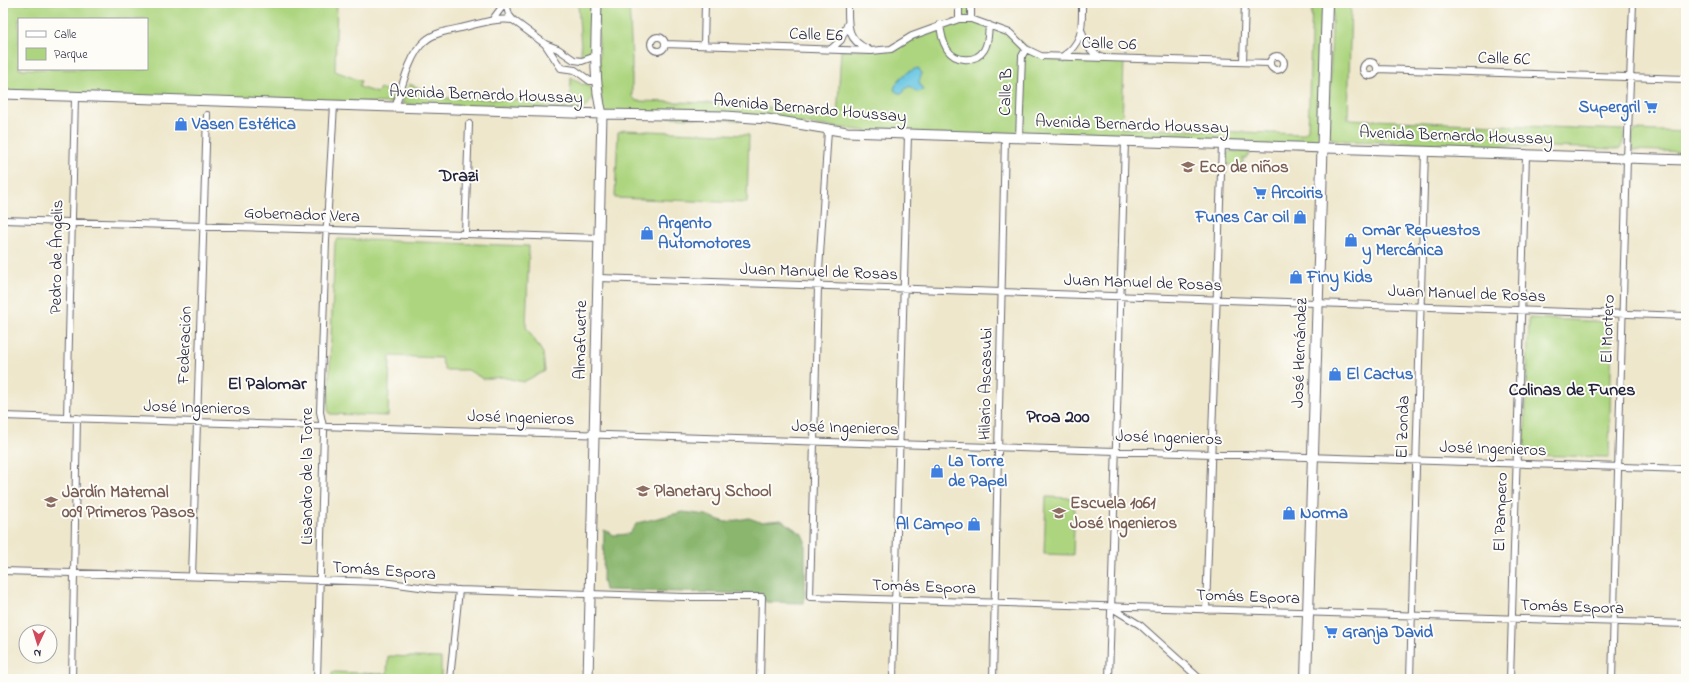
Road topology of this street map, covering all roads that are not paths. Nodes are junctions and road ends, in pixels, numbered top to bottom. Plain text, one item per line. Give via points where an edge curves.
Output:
1 (506, 3) edge
2 (597, 3) edge
3 (704, 3) edge
4 (848, 3) edge
5 (959, 3) edge
6 (971, 3) edge
7 (1082, 3) edge
8 (1245, 3) edge
9 (1327, 3) edge
10 (1633, 3) edge
11 (493, 19) junction
12 (959, 19) junction
13 (971, 19) junction
14 (513, 20) junction
15 (848, 22) junction
16 (940, 24) junction
17 (989, 25) junction
18 (1081, 30) junction
19 (545, 44) junction
20 (666, 44) dead end
21 (704, 45) junction
22 (1026, 49) junction
23 (831, 50) junction
24 (871, 51) junction
25 (596, 56) junction
26 (1062, 57) junction
27 (1103, 58) junction
28 (582, 61) junction
29 (1243, 62) junction
30 (1270, 63) dead end
31 (1377, 69) dead end
32 (575, 70) junction
33 (1630, 77) junction
34 (1686, 79) edge
35 (597, 81) junction
36 (3, 94) edge
37 (75, 97) junction
38 (334, 106) junction
39 (395, 108) junction
40 (602, 114) junction
41 (207, 115) dead end
42 (469, 124) dead end
43 (828, 130) junction
44 (908, 134) junction
45 (1005, 137) junction
46 (1019, 138) junction
47 (1125, 141) junction
48 (1222, 144) junction
49 (1322, 148) junction
50 (1425, 151) junction
51 (1526, 155) junction
52 (1627, 159) junction
53 (1686, 160) edge
54 (3, 220) edge
55 (72, 222) junction
56 (204, 226) junction
57 (327, 230) junction
58 (466, 234) junction
59 (600, 238) junction
60 (598, 278) junction
61 (818, 286) junction
62 (904, 289) junction
63 (1002, 292) junction
64 (1120, 296) junction
65 (1216, 299) junction
66 (1318, 303) junction
67 (1421, 306) junction
68 (1521, 310) junction
69 (1622, 314) junction
70 (1686, 316) edge
71 (3, 416) edge
72 (67, 418) junction
73 (77, 418) junction
74 (197, 422) junction
75 (323, 426) junction
76 (595, 434) junction
77 (814, 441) junction
78 (899, 444) junction
79 (998, 447) junction
80 (1116, 451) junction
81 (1211, 454) junction
82 (1313, 457) junction
83 (1416, 460) junction
84 (1517, 464) junction
85 (1618, 467) junction
86 (1686, 469) edge
87 (3, 571) edge
88 (74, 573) junction
89 (192, 576) junction
90 (320, 580) junction
91 (459, 590) junction
92 (591, 593) junction
93 (895, 600) junction
94 (995, 603) junction
95 (1111, 607) junction
96 (1206, 610) junction
97 (1308, 613) junction
98 (1412, 616) junction
99 (1512, 619) junction
100 (1615, 622) junction
101 (1686, 624) edge
102 (72, 679) edge
103 (316, 679) edge
104 (450, 679) edge
105 (588, 679) edge
106 (760, 679) edge
107 (893, 679) edge
108 (993, 679) edge
109 (1109, 679) edge
110 (1200, 679) edge
111 (1306, 679) edge
112 (1410, 679) edge
113 (1510, 679) edge
114 (1612, 679) edge

1 - 11 street
1 - 14 street
2 - 25 main road, Almafuerte
3 - 21 street
4 - 15 street
5 - 12 street
6 - 13 street
7 - 18 street
8 - 29 street
9 - 49 main road, José Hernández
10 - 33 street, El Mortero
11 - 14 street
11 - 39 street via 448,31 425,41 409,66
12 - 13 street, Calle O6
12 - 16 street, Calle E6
13 - 17 street, Calle O6
14 - 19 street
15 - 23 street via 841,40
15 - 24 street via 858,45
16 - 17 street via 947,50 953,56 968,60 975,59 985,49
16 - 24 street, Calle E6 via 912,36 891,49
17 - 22 street, Calle O6 via 1010,33
18 - 26 street via 1078,42
18 - 27 street via 1085,44 1092,52
19 - 28 street via 574,60
19 - 32 street via 561,68
20 - 21 street, Calle E6
21 - 23 street, Calle E6
22 - 26 street, Calle O6 via 1041,56
22 - 46 street, Calle B via 1022,56
23 - 24 street, Calle E6
25 - 28 street
25 - 35 main road, Almafuerte
26 - 27 street, Calle O6
27 - 29 street, Calle O6
28 - 32 street
29 - 30 street, Calle O6
31 - 33 street, Calle 6C
32 - 35 street via 590,80
33 - 34 street, Calle 6C
33 - 52 street, El Mortero
35 - 40 main road, Almafuerte via 598,102
36 - 37 main road, Avenida Bernardo Houssay
37 - 38 main road, Avenida Bernardo Houssay
37 - 55 street, Pedro de Ángelis
38 - 39 main road, Avenida Bernardo Houssay
38 - 57 street, Lisandro de la Torre
39 - 40 main road, Avenida Bernardo Houssay
40 - 43 main road, Avenida Bernardo Houssay via 753,118 800,123
40 - 59 main road, Almafuerte
41 - 56 street, Federación
42 - 58 street
43 - 44 main road, Avenida Bernardo Houssay
43 - 61 street
44 - 45 main road, Avenida Bernardo Houssay
44 - 62 street
45 - 46 main road, Avenida Bernardo Houssay
45 - 63 street, Hilario Ascasubi
46 - 47 main road, Avenida Bernardo Houssay
47 - 48 main road, Avenida Bernardo Houssay
47 - 64 street
48 - 49 main road, Avenida Bernardo Houssay
48 - 65 street
49 - 50 main road, Avenida Bernardo Houssay
49 - 66 main road, José Hernández
50 - 51 main road, Avenida Bernardo Houssay
50 - 67 street, El Zonda
51 - 52 main road, Avenida Bernardo Houssay
51 - 68 street, El Pampero
52 - 53 main road, Avenida Bernardo Houssay
52 - 69 street, El Mortero
54 - 55 street, Gobernador Vera
55 - 56 street, Gobernador Vera
55 - 72 street, Pedro de Ángelis
56 - 57 street, Gobernador Vera
56 - 74 street, Federación
57 - 58 street, Gobernador Vera
57 - 75 street, Lisandro de la Torre via 320,412
58 - 59 street, Gobernador Vera
59 - 60 main road, Almafuerte
60 - 61 street, Juan Manuel de Rosas
60 - 76 main road, Almafuerte
61 - 62 street, Juan Manuel de Rosas
61 - 77 street
62 - 63 street, Juan Manuel de Rosas
62 - 78 street
63 - 64 street, Juan Manuel de Rosas
63 - 79 street, Hilario Ascasubi
64 - 65 street, Juan Manuel de Rosas
64 - 80 street
65 - 66 street, Juan Manuel de Rosas
65 - 81 street
66 - 67 street, Juan Manuel de Rosas
66 - 82 main road, José Hernández
67 - 68 street, Juan Manuel de Rosas
67 - 83 street, El Zonda
68 - 69 street, Juan Manuel de Rosas
68 - 84 street, El Pampero
69 - 70 street, Juan Manuel de Rosas
69 - 85 street, El Mortero
71 - 72 street, José Ingenieros
72 - 73 street, José Ingenieros
73 - 74 street, José Ingenieros
73 - 88 street
74 - 75 street, José Ingenieros
74 - 89 street, Federación
75 - 76 street, José Ingenieros
75 - 90 street, Lisandro de la Torre
76 - 77 street, José Ingenieros
76 - 92 main road, Almafuerte
77 - 78 street, José Ingenieros
77 - 93 street, Tomás Espora via 810,597
78 - 79 street, José Ingenieros
78 - 93 street
79 - 80 street, José Ingenieros
79 - 94 street, Hilario Ascasubi
80 - 81 street, José Ingenieros
80 - 95 street
81 - 82 street, José Ingenieros
81 - 96 street
82 - 83 street, José Ingenieros
82 - 97 main road, José Hernández
83 - 84 street, José Ingenieros
83 - 98 street, El Zonda
84 - 85 street, José Ingenieros
84 - 99 street, El Pampero
85 - 86 street, José Ingenieros
85 - 100 street, El Mortero
87 - 88 street, Tomás Espora
88 - 89 street, Tomás Espora
88 - 102 street
89 - 90 street, Tomás Espora
90 - 91 street, Tomás Espora via 383,582
90 - 103 street, Lisandro de la Torre
91 - 92 street, Tomás Espora
91 - 104 street
92 - 105 main road, Almafuerte
92 - 106 street, Tomás Espora via 762,597
93 - 94 street, Tomás Espora
93 - 107 street
94 - 95 street, Tomás Espora
94 - 108 street, Hilario Ascasubi
95 - 96 street, Tomás Espora
95 - 109 street
95 - 110 street via 1140,625
96 - 97 street, Tomás Espora
97 - 98 street, Tomás Espora
97 - 111 main road, José Hernández
98 - 99 street, Tomás Espora
98 - 112 street, El Zonda
99 - 100 street, Tomás Espora
99 - 113 street, El Pampero
100 - 101 street, Tomás Espora
100 - 114 street, El Mortero

